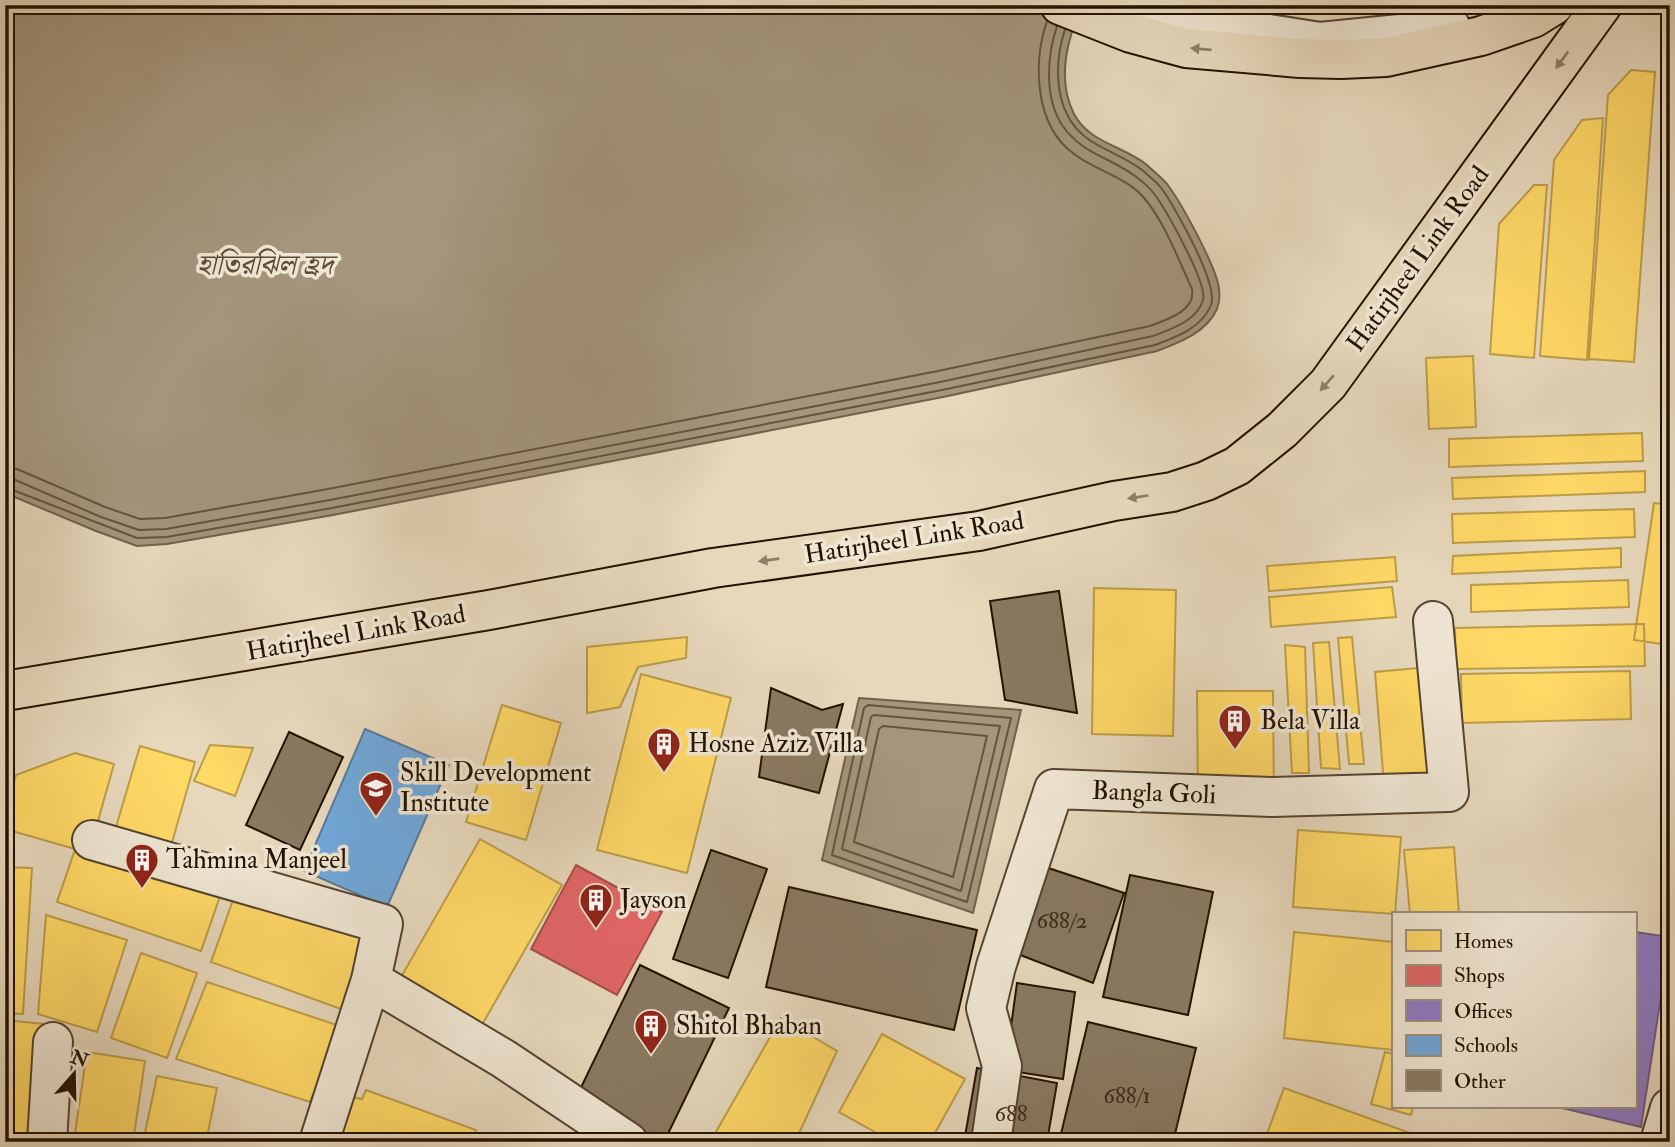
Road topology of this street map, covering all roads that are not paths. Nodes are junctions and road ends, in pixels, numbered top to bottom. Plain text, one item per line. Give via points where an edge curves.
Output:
1 (1060, 5) edge
2 (1534, 5) edge
3 (1554, 5) edge
4 (1602, 5) edge
5 (1135, 19) edge
6 (1433, 621) dead end
7 (5, 691) edge
8 (93, 840) dead end
9 (371, 980) junction
10 (53, 1042) dead end
11 (1670, 1108) edge
12 (47, 1142) edge
13 (319, 1142) edge
14 (628, 1142) edge
15 (991, 1142) edge
16 (1660, 1142) edge

1 - 5 main road
2 - 5 street via 1430,31 1320,42 1174,19
3 -> 5 main road via 1534,18 1481,36 1386,57 1300,58 1186,48
4 -> 7 main road, Hatirjheel Link Road via 1328,384 1251,456 1206,481 979,531 713,568
6 - 15 street, Bangla Goli via 1449,792 1272,797 1054,789 986,1008 1002,1066
8 - 9 street via 383,924
9 - 13 street
9 - 14 street via 504,1059
10 - 12 street
11 - 16 street

